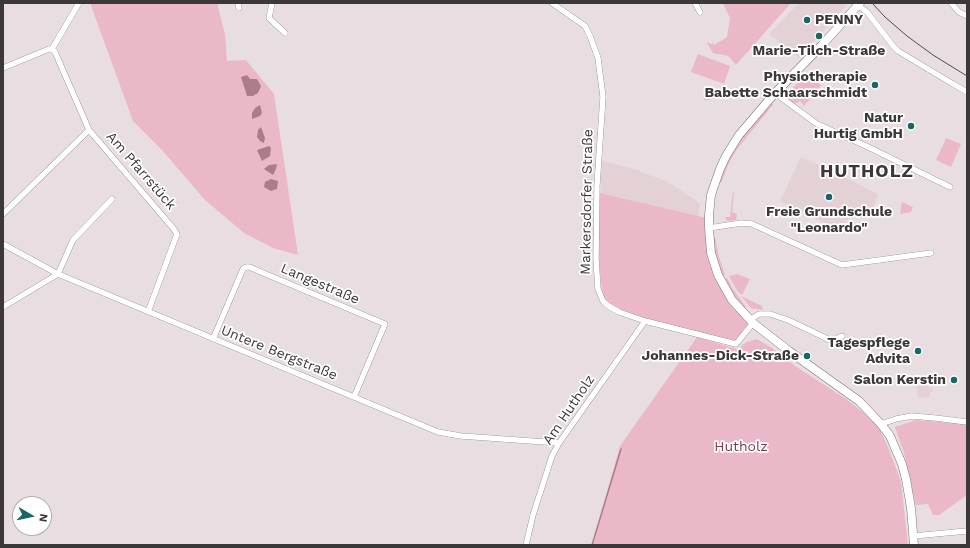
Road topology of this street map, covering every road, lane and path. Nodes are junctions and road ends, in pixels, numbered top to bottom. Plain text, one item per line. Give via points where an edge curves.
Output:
1 (79, 3) edge
2 (272, 3) edge
3 (552, 3) edge
4 (695, 3) edge
5 (951, 3) edge
6 (857, 4) edge
7 (700, 12) dead end
8 (967, 16) edge
9 (285, 33) dead end
10 (52, 49) junction
11 (3, 68) edge
12 (967, 92) edge
13 (775, 93) junction
14 (89, 130) junction
15 (950, 186) dead end
16 (112, 199) dead end
17 (3, 214) edge
18 (709, 228) junction
19 (3, 244) edge
20 (931, 253) dead end
21 (58, 274) junction
22 (3, 307) edge
23 (148, 312) junction
24 (645, 321) junction
25 (752, 322) junction
26 (842, 336) dead end
27 (213, 339) junction
28 (354, 397) junction
29 (967, 422) edge
30 (881, 424) junction
31 (559, 443) junction
32 (967, 531) edge
33 (913, 536) junction
34 (526, 545) edge
35 (914, 545) edge

1 - 10 street
2 - 9 street via 269,18
3 - 24 street, Markersdorfer Straße via 585,26 598,58 603,97 597,185 596,259 599,294 613,309
4 - 7 street
5 - 8 street
6 - 12 street via 867,12 898,51
6 - 13 main road
10 - 11 street
10 - 14 street, Am Pfarrstück via 56,52
13 - 15 street via 817,124
13 - 18 main road via 739,135 726,156 711,195
14 - 17 street
14 - 23 street, Am Pfarrstück via 177,234
16 - 21 street via 73,240
18 - 20 street via 741,223 752,224 842,265
18 - 25 main road via 711,253 718,275 732,300
19 - 21 street, Untere Bergstraße
21 - 22 street
21 - 23 street, Untere Bergstraße
23 - 27 street, Untere Bergstraße
24 - 25 street, Markersdorfer Straße via 736,344
24 - 31 street, Am Hutholz
25 - 26 street via 759,314 770,314 832,341
25 - 30 main road via 859,401
27 - 28 street, Untere Bergstraße
27 - 28 street, Langestraße via 244,269 249,267 384,324
28 - 31 street, Untere Bergstraße via 438,432
29 - 30 street via 912,416
30 - 33 main road via 890,436 902,464 911,508
31 - 34 street, Am Hutholz via 542,486
32 - 33 street
33 - 35 main road

